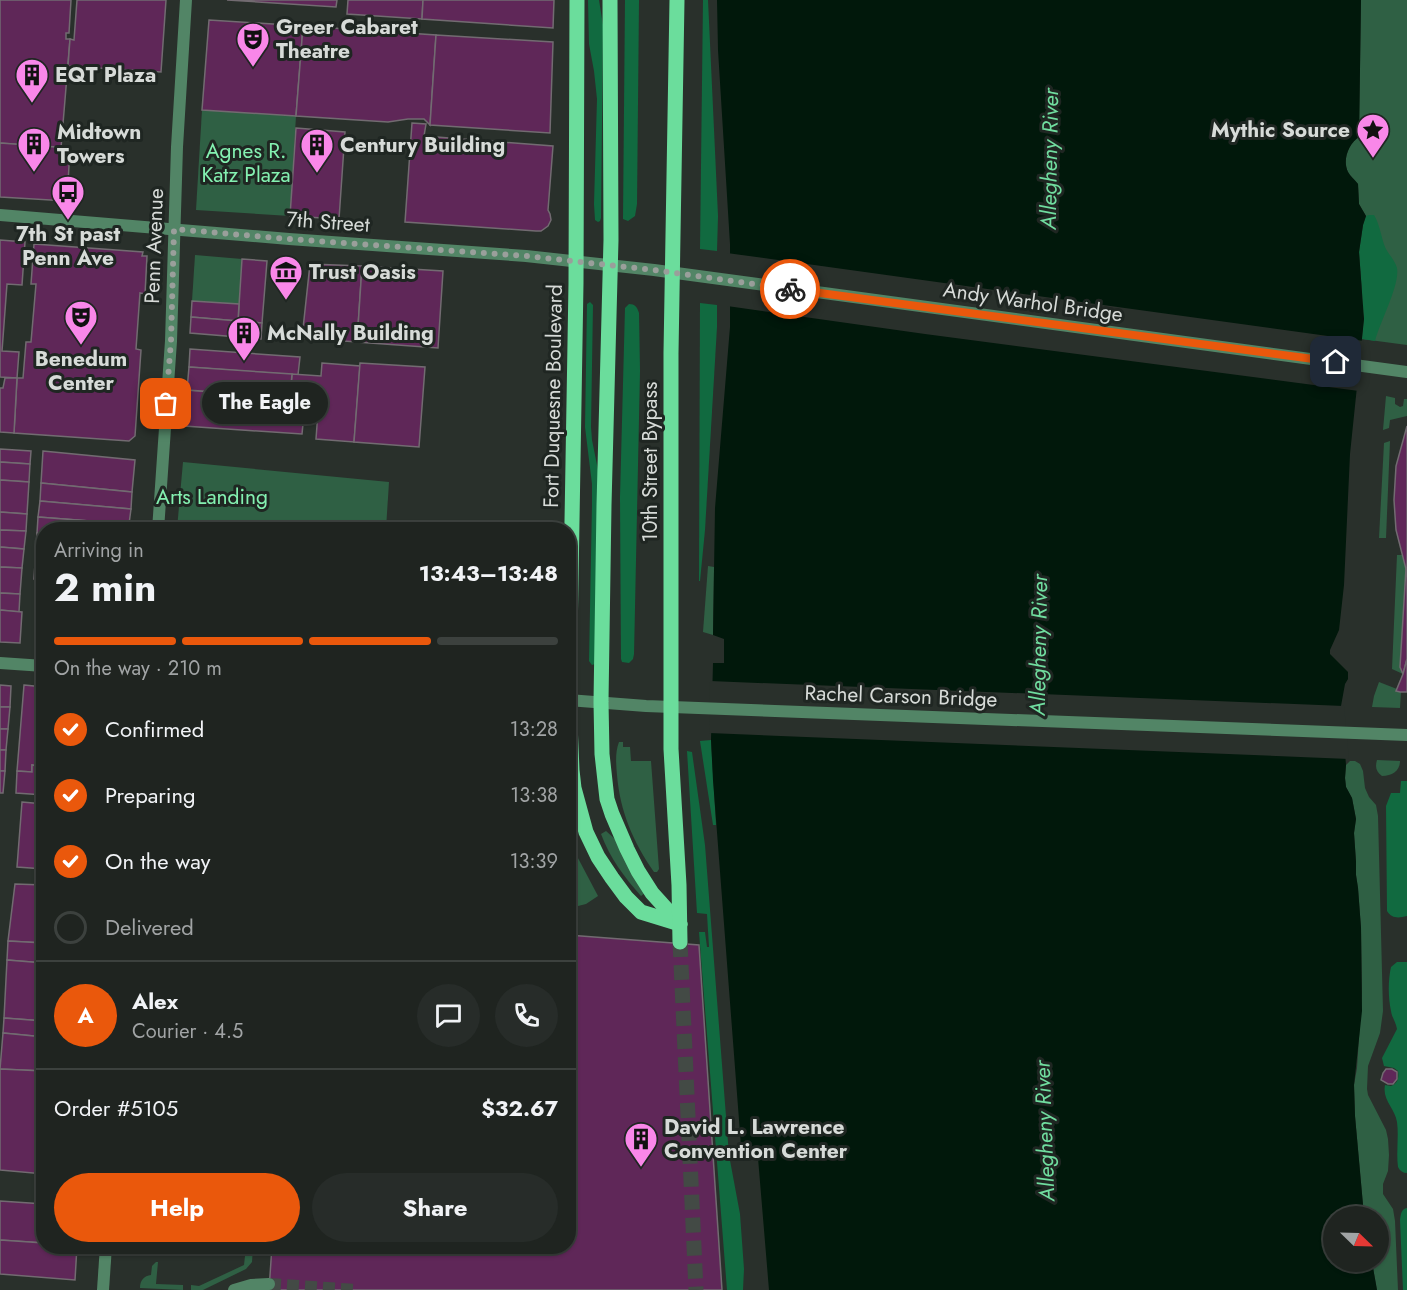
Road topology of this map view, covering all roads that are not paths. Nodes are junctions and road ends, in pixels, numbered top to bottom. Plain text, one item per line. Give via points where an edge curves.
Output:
1 (186, 0) edge
2 (577, 0) edge
3 (610, 0) edge
4 (677, 0) edge
5 (0, 215) edge
6 (174, 229) junction
7 (576, 261) junction
8 (610, 265) junction
9 (654, 270) joint
10 (1407, 372) edge
11 (159, 522) edge
12 (572, 522) edge
13 (0, 663) edge
14 (36, 665) edge
15 (576, 700) edge
16 (601, 702) junction
17 (1407, 735) edge
18 (576, 795) edge
19 (680, 924) junction
20 (680, 942) tunnel mouth
21 (105, 1254) edge
22 (269, 1284) dead end
23 (103, 1290) edge
24 (234, 1290) edge

1 - 6 street, Penn Avenue
2 - 7 main road, Fort Duquesne Boulevard
3 - 8 main road
4 - 19 main road, 10th Street Bypass via 671,353 671,749
5 - 6 street, 7th Street
6 - 7 street, 7th Street
6 - 11 street, Penn Avenue
7 - 8 street, 7th Street
7 - 12 main road, Fort Duquesne Boulevard
8 - 9 street, 7th Street
8 - 16 main road
9 - 10 street, Andy Warhol Bridge
13 - 14 street
15 - 16 street, Rachel Carson Bridge
16 - 17 street, Rachel Carson Bridge
16 - 19 main road via 607,799 638,871
18 - 19 main road, Fort Duquesne Boulevard via 586,832 598,856 627,897 641,912
19 - 20 main road
21 - 23 street
22 - 24 street

